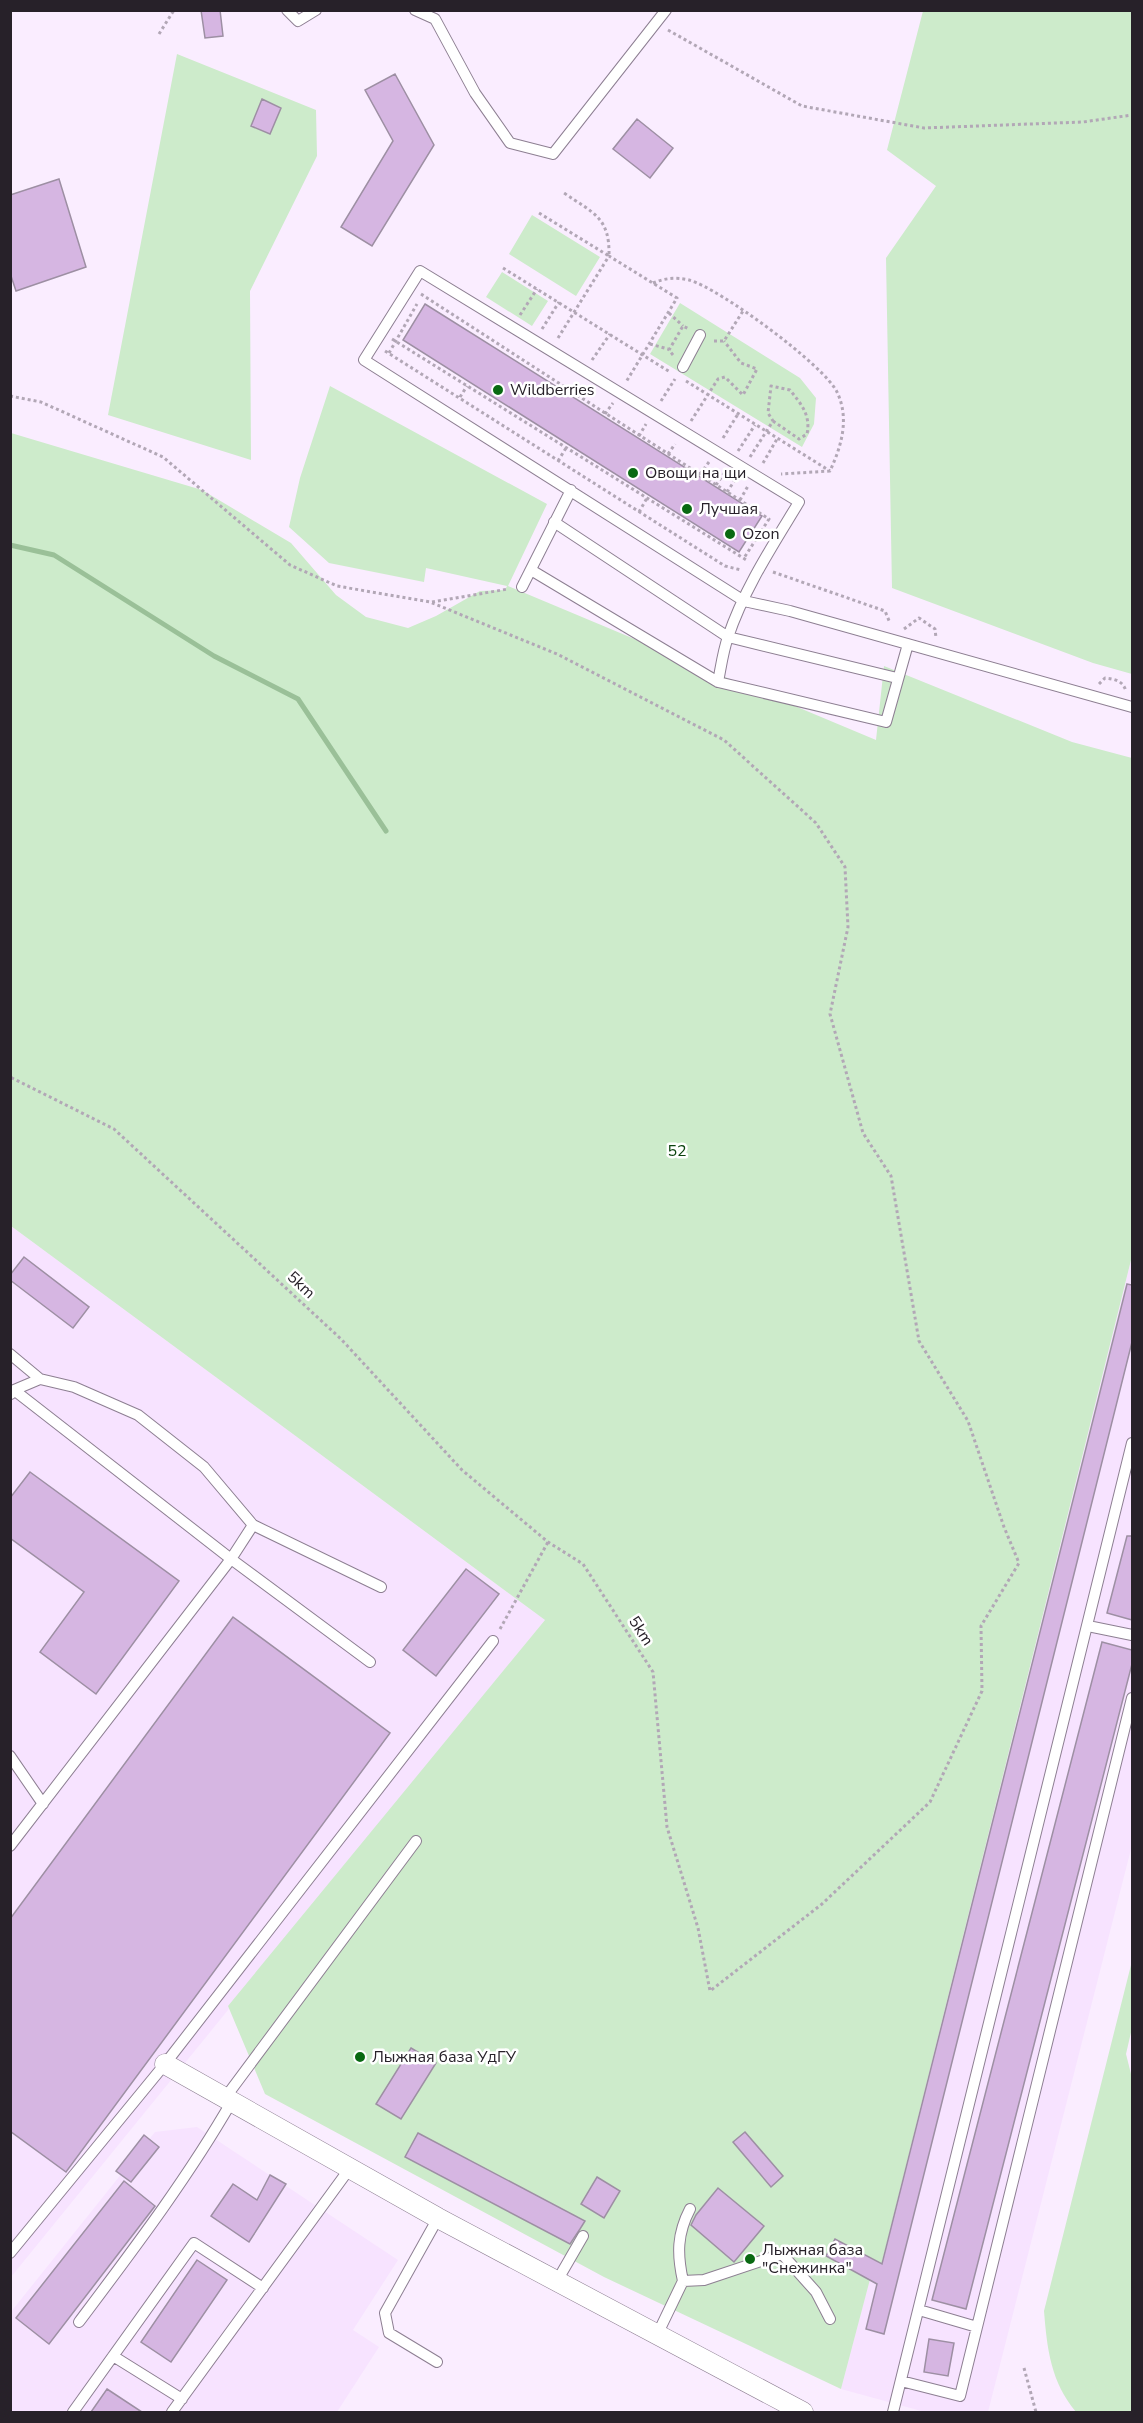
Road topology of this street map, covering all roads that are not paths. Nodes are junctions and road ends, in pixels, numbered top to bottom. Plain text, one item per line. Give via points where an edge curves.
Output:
1 (287, 10) edge
2 (316, 10) edge
3 (415, 10) edge
4 (666, 10) edge
5 (700, 335) dead end
6 (683, 367) dead end
7 (571, 490) junction
8 (554, 522) junction
9 (531, 570) junction
10 (522, 587) road end
11 (744, 601) junction
12 (728, 637) junction
13 (908, 644) junction
14 (897, 678) junction
15 (718, 682) junction
16 (1132, 707) edge
17 (10, 1354) edge
18 (40, 1379) junction
19 (12, 1392) edge
20 (1132, 1443) edge
21 (253, 1525) junction
22 (231, 1559) junction
23 (381, 1587) dead end
24 (1088, 1626) junction
25 (1132, 1635) edge
26 (494, 1641) road end
27 (370, 1662) dead end
28 (1132, 1698) edge
29 (10, 1756) edge
30 (43, 1804) junction
31 (416, 1841) dead end
32 (10, 1846) edge
33 (165, 2064) junction
34 (228, 2099) junction
35 (350, 2168) junction
36 (690, 2209) dead end
37 (438, 2218) junction
38 (583, 2236) dead end
39 (10, 2253) edge
40 (558, 2281) junction
41 (682, 2281) junction
42 (263, 2288) junction
43 (919, 2310) junction
44 (830, 2319) dead end
45 (79, 2322) dead end
46 (977, 2327) junction
47 (658, 2333) junction
48 (113, 2356) junction
49 (437, 2362) dead end
50 (901, 2381) junction
51 (178, 2408) edge
52 (73, 2412) edge
53 (803, 2412) edge
54 (893, 2412) edge

1 - 2 lane via 298,21
3 - 4 lane via 435,19 475,93 510,143 553,154
5 - 6 lane
7 - 8 lane
7 - 11 lane
7 - 11 lane via 364,360 384,334 420,271 799,502
8 - 9 lane
8 - 12 lane
9 - 10 lane
9 - 15 lane
11 - 12 lane
11 - 13 lane
12 - 14 lane
12 - 15 lane
13 - 14 lane
13 - 16 lane
14 - 15 lane via 886,722
17 - 18 lane
18 - 19 lane
18 - 21 lane via 74,1387 138,1415 204,1467
19 - 22 lane
20 - 24 lane
21 - 22 lane
21 - 23 lane
22 - 27 lane
22 - 30 lane
24 - 25 lane
24 - 43 lane
26 - 33 lane
28 - 46 lane
29 - 30 lane
30 - 32 lane
31 - 34 lane
33 - 34 street
33 - 39 lane
34 - 35 street
34 - 45 lane via 207,2144
35 - 37 street
35 - 42 lane
36 - 41 lane via 681,2226 677,2254
37 - 40 street
37 - 49 lane via 385,2313 389,2333
38 - 40 lane
40 - 47 street
41 - 44 lane via 704,2280 783,2254 816,2292
41 - 47 lane
42 - 48 lane via 194,2243
42 - 51 lane
43 - 46 lane
43 - 50 lane
46 - 50 lane via 960,2396
47 - 53 street
48 - 51 lane
48 - 52 lane
50 - 54 lane

